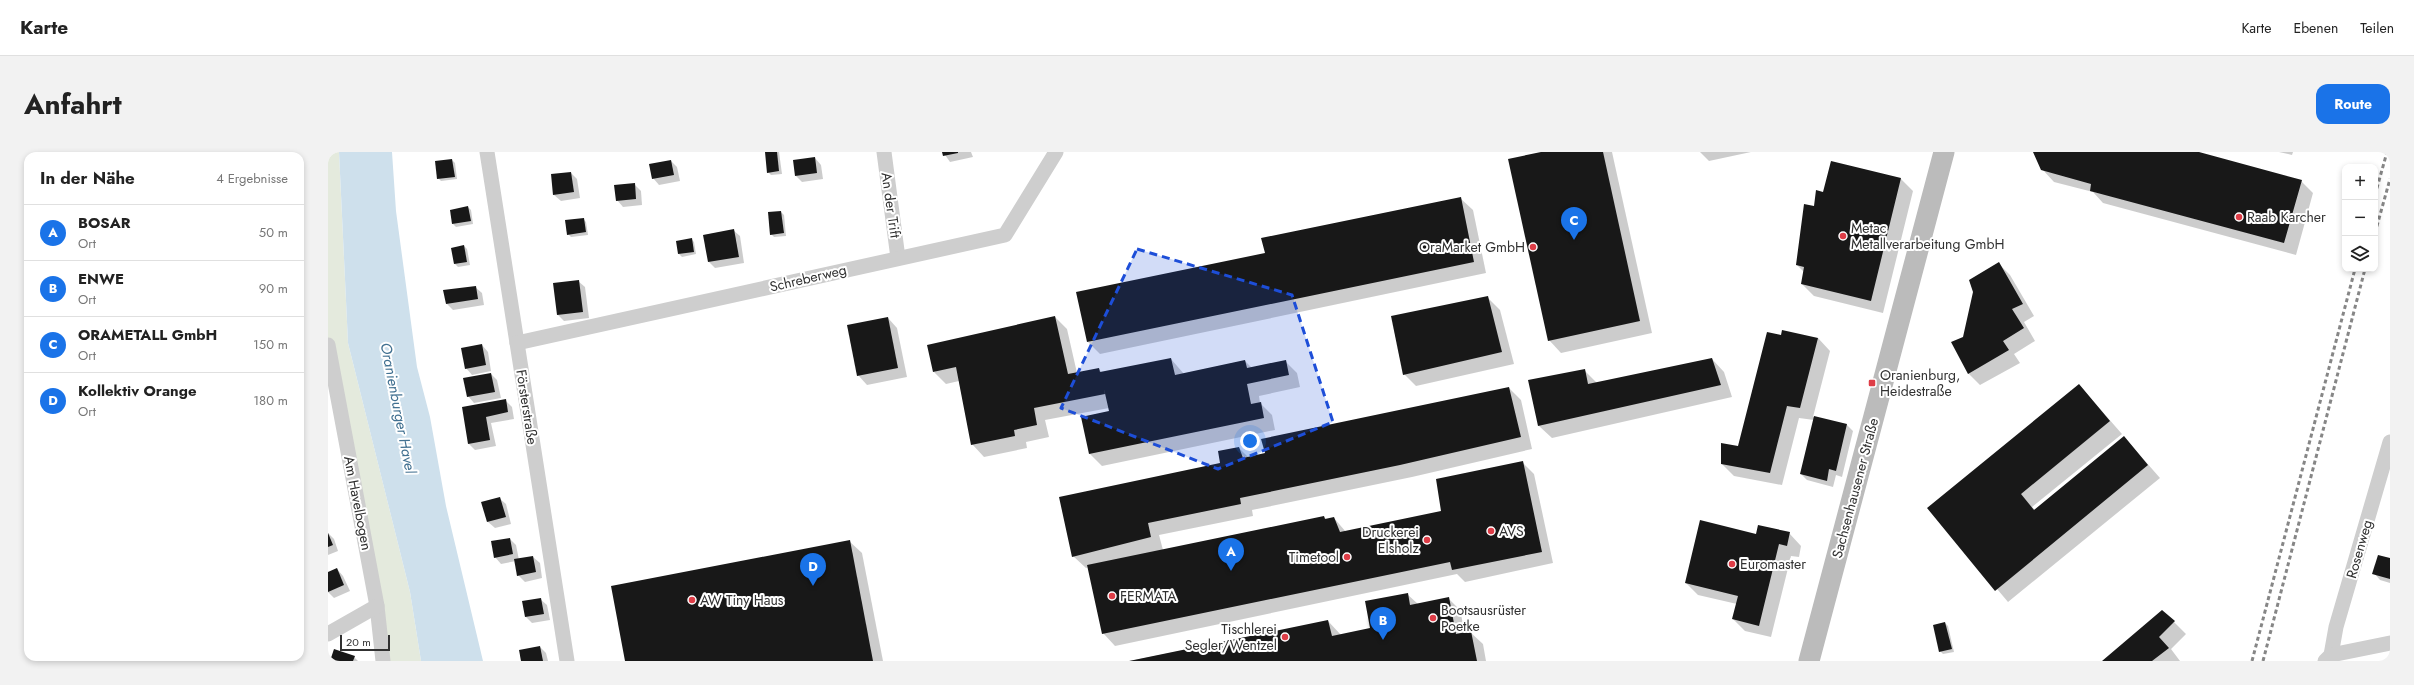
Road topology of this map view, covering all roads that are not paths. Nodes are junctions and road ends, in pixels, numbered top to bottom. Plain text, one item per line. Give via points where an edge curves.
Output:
1 (487, 152) edge
2 (884, 152) edge
3 (1056, 152) edge
4 (1944, 152) edge
5 (898, 258) junction
6 (517, 343) junction
7 (328, 345) edge
8 (2390, 442) edge
9 (377, 606) junction
10 (328, 634) edge
11 (2390, 643) edge
12 (2328, 658) edge
13 (383, 661) edge
14 (567, 661) edge
15 (1809, 661) edge

1 - 6 street, Försterstraße
2 - 5 street, An der Trift
3 - 5 street, Schreberweg via 1005,235
4 - 15 main road, Sachsenhausener Straße
5 - 6 street, Schreberweg
6 - 14 street, Försterstraße
7 - 9 street, Am Havelbogen
8 - 12 street, Rosenweg
9 - 10 street
9 - 13 street, Am Havelbogen
11 - 12 street

